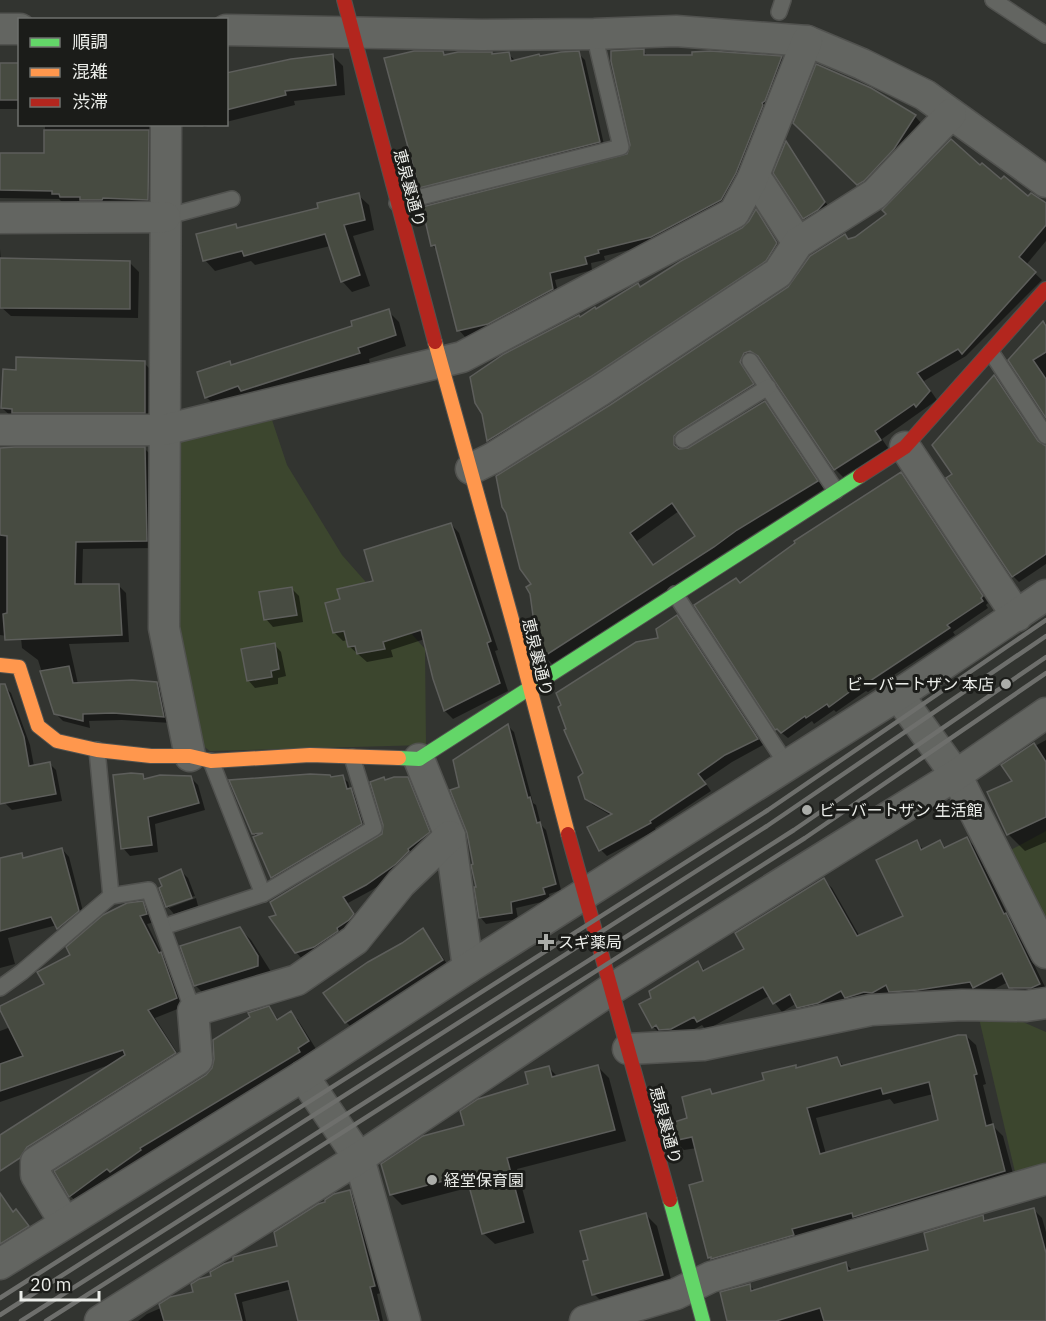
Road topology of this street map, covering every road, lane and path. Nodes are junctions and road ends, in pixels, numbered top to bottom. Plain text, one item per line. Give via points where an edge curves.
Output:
1 (344, 0) edge
2 (993, 0) edge
3 (0, 29) edge
4 (18, 29) edge
5 (228, 30) edge
6 (352, 32) junction
7 (594, 34) junction
8 (1046, 35) edge
9 (807, 41) junction
10 (951, 114) junction
11 (166, 126) edge
12 (752, 180) junction
13 (1046, 182) edge
14 (232, 199) dead end
15 (397, 203) junction
16 (165, 217) junction
17 (0, 218) edge
18 (798, 243) junction
19 (1046, 289) edge
20 (991, 352) junction
21 (750, 361) dead end
22 (442, 363) junction
23 (768, 387) junction
24 (0, 430) edge
25 (164, 430) junction
26 (1046, 435) edge
27 (683, 440) dead end
28 (904, 447) junction
29 (471, 469) junction
30 (836, 491) junction
31 (675, 594) junction
32 (1046, 595) edge
33 (1017, 616) junction
34 (0, 665) edge
35 (529, 687) junction
36 (898, 695) junction
37 (1046, 713) edge
38 (97, 750) junction
39 (352, 757) junction
40 (200, 759) junction
41 (419, 759) junction
42 (787, 765) junction
43 (956, 775) junction
44 (450, 836) junction
45 (263, 894) junction
46 (584, 894) junction
47 (111, 896) junction
48 (163, 927) junction
49 (1046, 953) edge
50 (468, 968) junction
51 (0, 988) edge
52 (610, 990) junction
53 (1046, 1003) edge
54 (193, 1011) junction
55 (628, 1049) junction
56 (303, 1076) junction
57 (359, 1158) junction
58 (1046, 1179) edge
59 (65, 1223) junction
60 (0, 1264) edge
61 (693, 1286) junction
62 (100, 1321) edge
63 (405, 1321) edge
64 (585, 1321) edge
65 (703, 1321) edge

1 - 6 street, 恵泉裏通り
2 - 8 lane
3 - 4 street
5 - 6 street
6 - 7 street
6 - 15 street, 恵泉裏通り
7 - 9 street via 676,31
7 - 15 lane via 621,147
9 - 10 street via 862,63 925,95
9 - 12 street
10 - 13 street
10 - 18 street via 875,194
11 - 16 street
12 - 18 street via 760,184
12 - 22 street via 734,213 462,357
14 - 16 lane
15 - 22 street, 恵泉裏通り
16 - 17 street
16 - 25 street
18 - 29 street via 778,273 601,390
19 - 20 street
20 - 26 lane
20 - 28 street
21 - 23 lane
22 - 25 street
22 - 29 street, 恵泉裏通り
23 - 27 lane
23 - 30 lane
24 - 25 street
25 - 40 street via 164,628
28 - 30 street
28 - 33 street
29 - 35 street, 恵泉裏通り
30 - 31 street
31 - 35 street
31 - 42 lane
32 - 33 street
33 - 36 street
34 - 38 street via 20,667 38,726 57,741
35 - 41 street
35 - 46 street, 恵泉裏通り
36 - 42 street
36 - 43 street
37 - 43 street
38 - 40 street
38 - 47 lane
39 - 40 street
39 - 41 street
39 - 45 lane via 374,828
40 - 45 lane
41 - 44 street
42 - 46 street
43 - 49 street
43 - 52 street
44 - 50 street
44 - 54 street via 401,883 355,940 297,980
45 - 48 lane
46 - 50 street
46 - 52 street, 恵泉裏通り
47 - 48 lane via 149,890
47 - 51 lane
48 - 54 lane
50 - 56 street
52 - 55 street, 恵泉裏通り
52 - 57 street
53 - 55 street via 871,1010 703,1045
54 - 59 street via 197,1060 36,1162 36,1175
55 - 61 street, 恵泉裏通り
56 - 57 street
56 - 59 street
57 - 62 street
57 - 63 street
58 - 61 street via 711,1277
59 - 60 street
61 - 64 street
61 - 65 street, 恵泉裏通り

